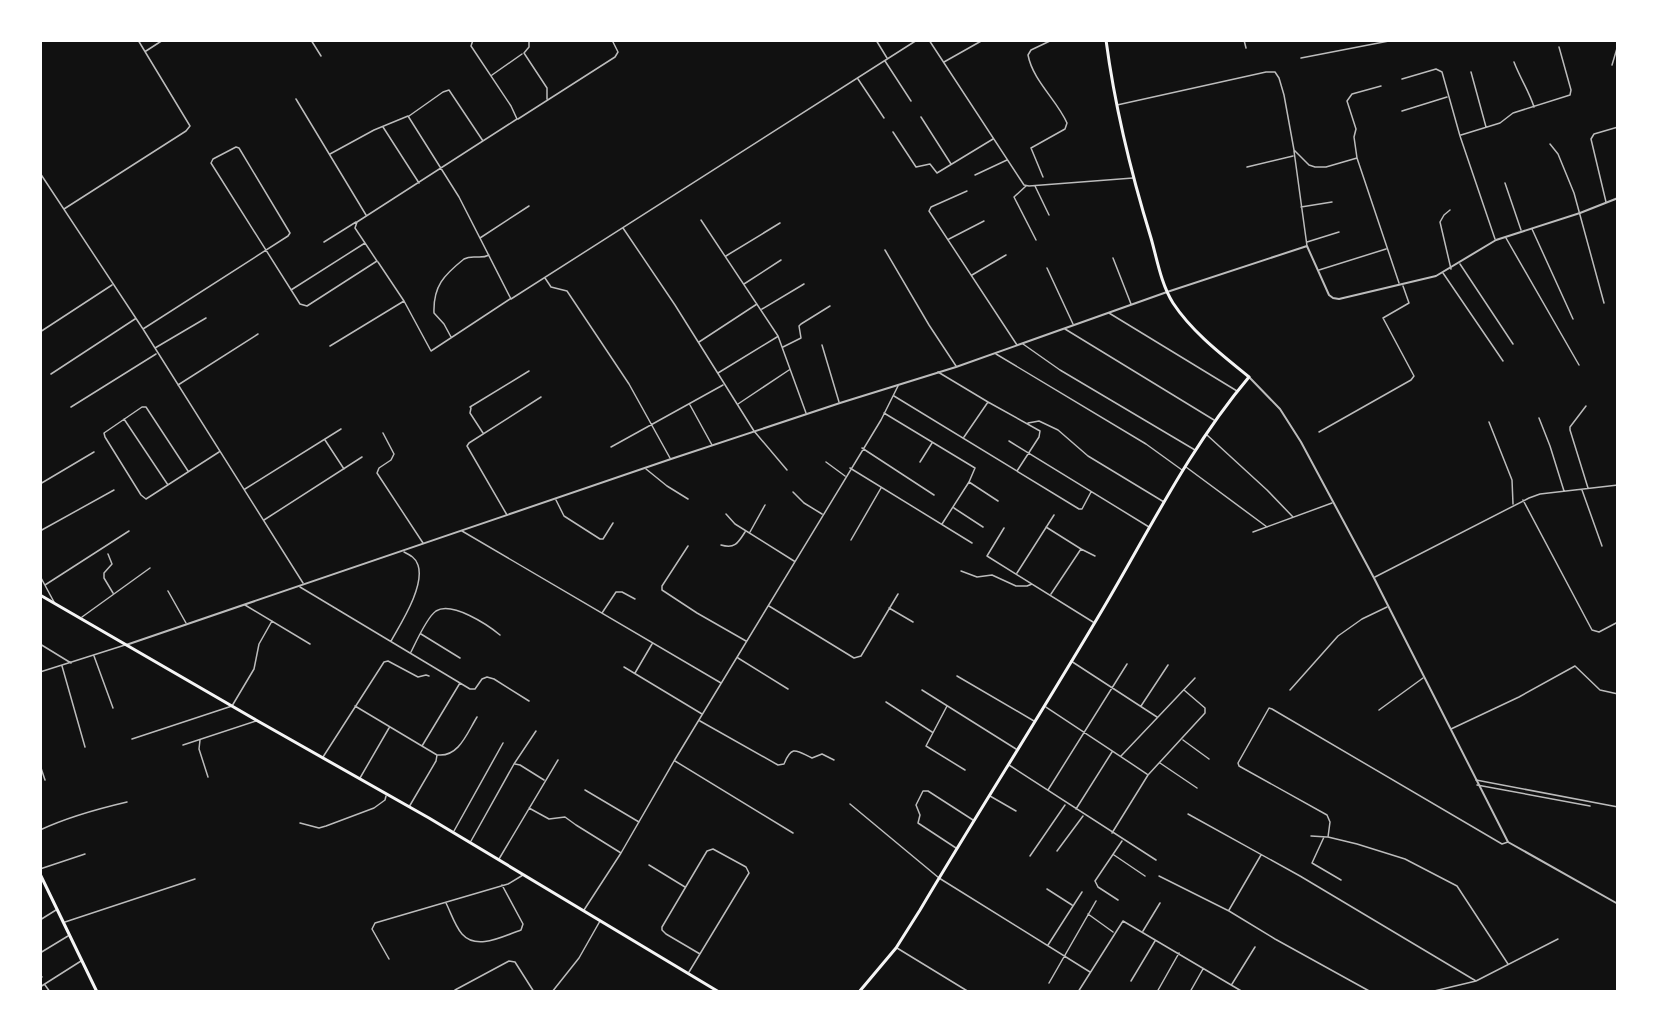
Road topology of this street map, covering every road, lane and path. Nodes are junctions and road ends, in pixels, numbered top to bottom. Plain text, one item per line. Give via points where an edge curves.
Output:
1 (138, 40) edge
2 (163, 40) edge
3 (310, 40) edge
4 (473, 40) edge
5 (529, 40) edge
6 (612, 40) edge
7 (876, 40) edge
8 (917, 40) edge
9 (929, 40) edge
10 (983, 40) edge
11 (1052, 40) edge
12 (1106, 40) edge
13 (1244, 40) edge
14 (1394, 40) edge
15 (1617, 45) edge
16 (1559, 47) dead end
17 (1246, 48) dead end
18 (145, 52) junction
19 (524, 53) junction
20 (321, 56) dead end
21 (1301, 58) dead end
22 (886, 60) junction
23 (943, 62) junction
24 (1514, 62) dead end
25 (1612, 65) dead end
26 (1471, 72) dead end
27 (491, 75) junction
28 (858, 78) junction
29 (1402, 79) dead end
30 (1381, 86) dead end
31 (1448, 96) junction
32 (296, 99) dead end
33 (547, 100) junction
34 (911, 101) dead end
35 (1116, 105) junction
36 (1534, 107) junction
37 (1402, 111) dead end
38 (408, 116) junction
39 (921, 117) dead end
40 (884, 118) dead end
41 (517, 119) junction
42 (382, 126) junction
43 (1617, 127) edge
44 (1486, 128) junction
45 (893, 132) dead end
46 (1460, 136) junction
47 (993, 139) junction
48 (483, 142) junction
49 (1550, 144) dead end
50 (1294, 150) junction
51 (330, 154) junction
52 (1294, 156) junction
53 (1357, 158) junction
54 (1007, 160) junction
55 (951, 165) junction
56 (1247, 167) dead end
57 (441, 169) junction
58 (40, 173) edge
59 (975, 175) dead end
60 (1043, 177) dead end
61 (1134, 178) junction
62 (419, 183) junction
63 (1505, 183) dead end
64 (1026, 186) junction
65 (1035, 186) junction
66 (967, 191) dead end
67 (1617, 198) edge
68 (1332, 202) dead end
69 (1607, 203) junction
70 (529, 206) dead end
71 (1300, 207) junction
72 (63, 209) junction
73 (1450, 210) dead end
74 (1580, 213) junction
75 (1049, 214) dead end
76 (366, 216) junction
77 (701, 220) dead end
78 (984, 221) dead end
79 (357, 222) junction
80 (780, 223) dead end
81 (623, 227) junction
82 (1532, 228) junction
83 (1521, 231) junction
84 (1339, 232) dead end
85 (1506, 237) junction
86 (480, 238) junction
87 (948, 240) junction
88 (1036, 240) dead end
89 (1496, 240) junction
90 (324, 242) dead end
91 (365, 243) junction
92 (1307, 244) junction
93 (266, 249) junction
94 (1387, 249) junction
95 (885, 250) dead end
96 (489, 255) junction
97 (1006, 255) dead end
98 (725, 256) junction
99 (1113, 258) dead end
100 (781, 260) dead end
101 (377, 261) junction
102 (1460, 263) junction
103 (1047, 268) dead end
104 (1451, 269) junction
105 (1318, 271) junction
106 (1443, 273) junction
107 (971, 275) junction
108 (545, 277) junction
109 (113, 284) junction
110 (743, 284) junction
111 (804, 284) dead end
112 (1401, 285) junction
113 (290, 291) junction
114 (1167, 292) junction
115 (511, 299) junction
116 (404, 301) junction
117 (1604, 303) dead end
118 (757, 304) junction
119 (1131, 305) junction
120 (830, 306) dead end
121 (761, 309) junction
122 (1108, 313) junction
123 (206, 318) dead end
124 (136, 319) junction
125 (1573, 319) dead end
126 (1074, 325) junction
127 (1064, 328) junction
128 (143, 329) junction
129 (40, 332) edge
130 (258, 334) dead end
131 (778, 336) junction
132 (451, 338) junction
133 (698, 342) junction
134 (1022, 344) junction
135 (1513, 344) dead end
136 (822, 345) dead end
137 (1018, 345) junction
138 (330, 346) dead end
139 (782, 347) junction
140 (154, 349) junction
141 (157, 353) junction
142 (995, 353) junction
143 (1503, 362) dead end
144 (1579, 365) dead end
145 (956, 367) junction
146 (790, 369) junction
147 (529, 371) dead end
148 (938, 372) junction
149 (718, 373) junction
150 (51, 374) dead end
151 (1249, 377) junction
152 (725, 384) junction
153 (178, 385) junction
154 (898, 385) junction
155 (1237, 391) junction
156 (894, 395) junction
157 (541, 397) dead end
158 (988, 402) junction
159 (840, 403) junction
160 (690, 404) junction
161 (738, 405) junction
162 (1586, 406) dead end
163 (71, 407) dead end
164 (806, 413) junction
165 (884, 413) junction
166 (1539, 418) dead end
167 (124, 419) junction
168 (1215, 420) junction
169 (1489, 422) dead end
170 (1028, 423) junction
171 (652, 426) junction
172 (341, 429) dead end
173 (754, 431) junction
174 (1319, 432) dead end
175 (384, 433) dead end
176 (483, 433) junction
177 (1205, 434) junction
178 (964, 438) junction
179 (325, 439) junction
180 (1009, 441) dead end
181 (932, 442) junction
182 (712, 445) junction
183 (611, 447) dead end
184 (862, 448) junction
185 (1195, 450) junction
186 (220, 451) junction
187 (94, 452) dead end
188 (1029, 453) junction
189 (362, 457) dead end
190 (671, 459) junction
191 (826, 462) dead end
192 (920, 462) dead end
193 (1185, 466) junction
194 (646, 468) junction
195 (850, 468) junction
196 (344, 469) junction
197 (787, 470) dead end
198 (188, 471) junction
199 (1017, 471) junction
200 (1183, 471) junction
201 (845, 476) junction
202 (969, 482) junction
203 (40, 484) edge
204 (168, 485) junction
205 (1617, 485) edge
206 (882, 487) junction
207 (1582, 489) junction
208 (1588, 489) junction
209 (114, 490) dead end
210 (244, 490) junction
211 (793, 492) dead end
212 (1092, 492) junction
213 (1564, 492) junction
214 (934, 495) dead end
215 (555, 499) junction
216 (688, 499) dead end
217 (1523, 500) junction
218 (998, 501) dead end
219 (1333, 502) junction
220 (1165, 503) junction
221 (765, 505) dead end
222 (1513, 505) junction
223 (952, 507) junction
224 (726, 514) dead end
225 (822, 514) junction
226 (1054, 515) dead end
227 (507, 516) junction
228 (1293, 517) junction
229 (263, 520) junction
230 (613, 523) dead end
231 (942, 524) junction
232 (1046, 527) junction
233 (1150, 527) junction
234 (1267, 527) junction
235 (983, 528) dead end
236 (1004, 528) dead end
237 (40, 531) edge
238 (129, 531) dead end
239 (462, 531) junction
240 (746, 531) junction
241 (1253, 532) dead end
242 (749, 533) junction
243 (851, 540) dead end
244 (972, 543) dead end
245 (423, 544) junction
246 (721, 545) dead end
247 (688, 546) dead end
248 (1602, 546) dead end
249 (1081, 549) junction
250 (404, 551) junction
251 (108, 554) dead end
252 (1095, 556) dead end
253 (795, 561) junction
254 (150, 568) dead end
255 (961, 571) dead end
256 (1017, 573) junction
257 (40, 576) edge
258 (1374, 578) junction
259 (304, 584) junction
260 (1033, 584) junction
261 (45, 585) junction
262 (298, 586) junction
263 (168, 591) dead end
264 (113, 594) junction
265 (898, 594) dead end
266 (1051, 594) junction
267 (40, 595) edge
268 (635, 599) dead end
269 (55, 603) junction
270 (244, 604) junction
271 (768, 606) junction
272 (1388, 607) junction
273 (889, 608) junction
274 (602, 614) junction
275 (81, 618) junction
276 (272, 621) junction
277 (913, 622) dead end
278 (1094, 622) junction
279 (1617, 622) edge
280 (187, 624) junction
281 (421, 634) junction
282 (500, 635) dead end
283 (391, 641) junction
284 (747, 641) junction
285 (40, 644) edge
286 (310, 644) dead end
287 (652, 644) junction
288 (126, 645) junction
289 (411, 652) junction
290 (94, 655) junction
291 (460, 658) dead end
292 (737, 658) junction
293 (1071, 661) junction
294 (71, 663) junction
295 (1127, 664) dead end
296 (1168, 665) dead end
297 (62, 666) junction
298 (624, 667) dead end
299 (40, 672) edge
300 (634, 674) junction
301 (429, 676) dead end
302 (957, 676) dead end
303 (1424, 677) junction
304 (1196, 678) dead end
305 (460, 682) junction
306 (721, 683) junction
307 (1112, 688) junction
308 (788, 689) dead end
309 (922, 690) dead end
310 (1184, 690) junction
311 (1290, 690) dead end
312 (1617, 694) edge
313 (529, 701) dead end
314 (886, 702) dead end
315 (232, 706) junction
316 (355, 706) junction
317 (948, 706) junction
318 (1044, 706) junction
319 (1140, 706) junction
320 (113, 708) dead end
321 (1378, 710) dead end
322 (703, 715) junction
323 (477, 717) dead end
324 (1157, 717) junction
325 (256, 720) junction
326 (700, 720) junction
327 (1035, 721) junction
328 (389, 728) junction
329 (1450, 729) junction
330 (536, 731) dead end
331 (933, 733) junction
332 (1084, 733) junction
333 (132, 739) dead end
334 (200, 739) junction
335 (1182, 740) junction
336 (503, 743) dead end
337 (183, 745) dead end
338 (422, 746) junction
339 (85, 747) dead end
340 (1017, 750) junction
341 (1112, 751) junction
342 (437, 755) junction
343 (1120, 756) junction
344 (323, 757) junction
345 (1209, 759) dead end
346 (558, 760) dead end
347 (674, 760) junction
348 (834, 760) dead end
349 (1159, 762) junction
350 (514, 764) junction
351 (40, 765) edge
352 (1008, 765) junction
353 (965, 770) dead end
354 (1148, 775) junction
355 (208, 777) dead end
356 (360, 779) junction
357 (45, 780) dead end
358 (1475, 780) junction
359 (545, 781) junction
360 (1477, 785) junction
361 (1197, 788) dead end
362 (585, 790) dead end
363 (1047, 791) junction
364 (387, 795) junction
365 (989, 795) junction
366 (127, 802) dead end
367 (1066, 803) junction
368 (850, 804) dead end
369 (1590, 806) dead end
370 (409, 807) junction
371 (1617, 807) edge
372 (530, 808) junction
373 (1075, 809) junction
374 (1016, 811) dead end
375 (1188, 814) dead end
376 (1083, 815) junction
377 (974, 820) junction
378 (639, 822) junction
379 (300, 823) dead end
380 (40, 830) edge
381 (454, 832) junction
382 (794, 833) dead end
383 (1112, 834) junction
384 (1311, 836) dead end
385 (1324, 837) junction
386 (1328, 837) junction
387 (1123, 840) junction
388 (470, 842) junction
389 (1508, 842) junction
390 (957, 848) junction
391 (1057, 851) dead end
392 (621, 853) junction
393 (85, 855) dead end
394 (1114, 855) junction
395 (1261, 855) junction
396 (1030, 856) dead end
397 (499, 860) junction
398 (1156, 860) dead end
399 (649, 865) dead end
400 (40, 869) edge
401 (40, 874) edge
402 (523, 875) junction
403 (1145, 876) dead end
404 (1159, 876) dead end
405 (939, 878) junction
406 (195, 879) dead end
407 (1341, 880) dead end
408 (502, 885) junction
409 (686, 887) junction
410 (1047, 889) dead end
411 (1082, 892) dead end
412 (1118, 900) dead end
413 (1096, 901) dead end
414 (446, 903) junction
415 (1160, 903) dead end
416 (1617, 904) edge
417 (1073, 906) junction
418 (57, 909) junction
419 (584, 910) junction
420 (1229, 911) junction
421 (1088, 914) junction
422 (40, 920) edge
423 (600, 920) junction
424 (64, 923) junction
425 (1143, 932) junction
426 (1114, 933) junction
427 (69, 935) junction
428 (1558, 939) dead end
429 (1156, 940) junction
430 (1047, 946) junction
431 (1255, 947) dead end
432 (896, 948) junction
433 (1179, 952) junction
434 (40, 953) edge
435 (700, 954) junction
436 (1063, 956) junction
437 (389, 959) dead end
438 (82, 960) junction
439 (1508, 964) junction
440 (1203, 968) junction
441 (1090, 972) junction
442 (689, 973) junction
443 (1131, 981) dead end
444 (1476, 981) junction
445 (1049, 983) dead end
446 (45, 984) junction
447 (1231, 985) junction
448 (40, 987) edge
449 (455, 990) edge
450 (534, 991) edge
451 (50, 992) edge
452 (97, 992) edge
453 (530, 992) edge
454 (552, 992) edge
455 (719, 992) edge
456 (859, 992) edge
457 (969, 992) edge
458 (1078, 992) edge
459 (1156, 992) edge
460 (1190, 992) edge
461 (1243, 992) edge
462 (1371, 992) edge
463 (1430, 992) edge

1 - 18 street
2 - 18 street
3 - 20 street
4 - 27 street via 471,46
5 - 19 street
6 - 33 street via 617,49 615,57
7 - 22 street
8 - 22 street
9 - 23 street
10 - 23 street
11 - 60 street via 1028,55 1067,123 1065,129 1031,148
12 - 35 main road
13 - 17 street
14 - 21 street
15 - 25 street
16 - 36 street via 1571,93
18 - 72 street via 190,126
19 - 27 street
19 - 33 street via 547,88
22 - 28 street
22 - 34 street
23 - 47 street
24 - 36 street
26 - 44 street
27 - 41 street
28 - 40 street
28 - 81 street
29 - 31 street via 1439,69
30 - 53 street via 1352,94 1347,101 1356,129
31 - 37 street
31 - 46 street
32 - 51 street
33 - 41 street
35 - 50 street via 1275,72
35 - 61 main road
36 - 44 street
38 - 42 street
38 - 48 street via 449,90
38 - 57 street
39 - 55 street
41 - 48 street
42 - 51 street
42 - 62 street
43 - 69 street via 1594,134 1591,139
44 - 46 street
45 - 55 street via 916,167 930,164 939,172
46 - 89 street
47 - 54 street
47 - 55 street
48 - 57 street
49 - 74 street via 1563,164
50 - 52 street
50 - 53 street via 1314,167
51 - 76 street
52 - 56 street
52 - 71 street
53 - 94 street
54 - 59 street
54 - 64 street
57 - 62 street
57 - 86 street
58 - 72 street
61 - 65 street
61 - 114 main road
62 - 76 street
63 - 83 street
64 - 65 street
64 - 88 street via 1014,197
65 - 75 street
66 - 87 street via 929,209
67 - 69 street
68 - 71 street
69 - 74 street
70 - 86 street
71 - 92 street
72 - 109 street
73 - 104 street via 1440,222
74 - 82 street
74 - 117 street
76 - 79 street
77 - 98 street
78 - 87 street
79 - 90 street
79 - 91 street via 355,228
80 - 98 street
81 - 108 street
81 - 133 street
82 - 83 street
82 - 125 street
83 - 85 street
84 - 92 street
85 - 89 street
85 - 144 street
86 - 96 street
87 - 107 street
89 - 102 street
91 - 101 street
91 - 113 street
92 - 105 street
92 - 114 street
93 - 93 street via 290,231 236,147 212,163
93 - 113 street
93 - 128 street
94 - 105 street
94 - 112 street
95 - 145 street
96 - 115 street
96 - 132 street via 464,259 434,294 434,313
97 - 107 street
98 - 110 street
99 - 119 street
100 - 110 street
101 - 113 street via 307,306 300,304
101 - 116 street
102 - 104 street
102 - 135 street
103 - 126 street
104 - 106 street
105 - 112 street via 1329,295 1336,299
106 - 112 street
106 - 143 street
107 - 137 street
108 - 115 street
108 - 171 street via 551,287 567,291 614,360
109 - 124 street
109 - 129 street
110 - 118 street
111 - 121 street
112 - 174 street via 1409,303 1383,318 1413,378
114 - 119 street
114 - 151 main road via 1192,326
115 - 132 street
116 - 132 street via 431,351
116 - 138 street
118 - 121 street
118 - 133 street
119 - 122 street
120 - 139 street via 799,326 799,340
121 - 131 street
122 - 126 street
122 - 155 street
123 - 140 street
124 - 128 street
124 - 150 street
126 - 127 street
127 - 134 street
127 - 168 street
128 - 140 street
130 - 153 street
131 - 139 street
131 - 149 street
133 - 149 street
134 - 137 street
134 - 185 street
136 - 159 street
137 - 142 street
139 - 146 street
140 - 141 street
141 - 153 street
141 - 163 street
142 - 145 street
142 - 200 street via 1146,444
145 - 148 street
146 - 161 street
146 - 164 street
147 - 176 street via 470,406 470,413
148 - 154 street
148 - 158 street
149 - 152 street
151 - 155 main road
151 - 219 street via 1280,409
152 - 160 street
152 - 161 street
153 - 186 street
154 - 156 street
154 - 159 street
155 - 168 main road
156 - 165 street
156 - 178 street
157 - 176 street
158 - 170 street
158 - 178 street
159 - 164 street
160 - 171 street
160 - 182 street
161 - 173 street
162 - 208 street via 1570,430
164 - 173 street
165 - 181 street
165 - 184 street
166 - 213 street
167 - 198 street via 146,407
167 - 204 street
167 - 204 street via 104,435 141,495 149,499
168 - 177 main road
169 - 222 street via 1512,480
170 - 188 street via 1040,434
170 - 220 street via 1040,421 1058,430 1088,456
171 - 183 street
171 - 190 street
172 - 179 street
173 - 182 street
173 - 197 street
175 - 245 street via 394,454 377,473
176 - 227 street via 467,448
177 - 185 main road
177 - 228 street
178 - 199 street
179 - 196 street
179 - 210 street
180 - 188 street
181 - 192 street
181 - 202 street via 974,466 976,470
182 - 190 street
184 - 195 street
184 - 214 street
185 - 193 main road
186 - 198 street
186 - 210 street
187 - 203 street
188 - 199 street
188 - 212 street
189 - 196 street
190 - 194 street
191 - 201 street
193 - 200 main road
193 - 234 street
194 - 215 street
194 - 216 street
195 - 201 street
195 - 206 street
196 - 229 street
198 - 204 street
199 - 212 street via 1080,509
200 - 220 main road
201 - 225 street
202 - 218 street
202 - 223 street
205 - 208 street
206 - 231 street
206 - 243 street
207 - 208 street
207 - 213 street
207 - 248 street
209 - 237 street
210 - 229 street
211 - 225 street
212 - 233 street
213 - 217 street
215 - 227 street
215 - 230 street via 564,516 600,539
217 - 222 street
217 - 279 street via 1592,630 1599,632
219 - 228 street
219 - 258 street
220 - 233 main road
221 - 242 street
222 - 258 street
223 - 231 street
223 - 235 street
224 - 240 street
225 - 253 street
226 - 232 street
227 - 239 street
228 - 234 street
229 - 259 street
231 - 244 street
232 - 249 street
232 - 256 street
233 - 278 main road
234 - 241 street
236 - 256 street via 987,556
238 - 261 street
239 - 245 street
239 - 274 street
240 - 242 street
240 - 246 street via 735,546
242 - 253 street
245 - 250 street
247 - 284 street via 662,590
249 - 252 street
249 - 266 street
250 - 259 street
250 - 283 street via 418,565 419,582
251 - 264 street via 112,564 104,578
253 - 271 street
254 - 264 street
255 - 260 street via 977,577 992,575 1016,586
256 - 260 street
257 - 261 street
258 - 272 street
259 - 262 street
260 - 266 street
261 - 269 street
262 - 270 street
262 - 283 street
263 - 280 street
264 - 275 street
265 - 273 street
266 - 278 street
267 - 269 main road
268 - 274 street via 616,592
269 - 275 main road
270 - 276 street
270 - 280 street
271 - 273 street via 854,658 861,656
271 - 284 street
272 - 303 street
272 - 311 street via 1338,636
273 - 277 street
274 - 287 street
275 - 288 main road
276 - 286 street
276 - 315 street via 259,644 254,669
278 - 293 main road
280 - 288 street
281 - 282 street via 436,611 448,608 472,617
281 - 289 street
281 - 291 street
283 - 289 street
284 - 292 street
285 - 294 street
287 - 300 street
287 - 306 street
288 - 290 street
288 - 315 main road
289 - 305 street
290 - 294 street
290 - 320 street
292 - 306 street
292 - 308 street
293 - 307 street
293 - 318 main road
294 - 297 street
295 - 307 street
296 - 319 street
297 - 299 street
297 - 339 street
298 - 300 street
300 - 322 street
301 - 316 street via 418,677 384,662
302 - 327 street
303 - 321 street
303 - 329 street
304 - 310 street
305 - 313 street via 473,690 487,677
305 - 338 street
306 - 322 street
307 - 319 street
307 - 332 street
309 - 317 street
310 - 324 street
310 - 335 street via 1206,711
312 - 329 street via 1600,690 1575,666
314 - 331 street
315 - 325 main road
315 - 333 street
316 - 328 street
316 - 344 street
317 - 331 street
317 - 340 street
318 - 327 main road
318 - 332 street
319 - 324 street
322 - 326 street
323 - 342 street via 454,753
324 - 343 street
325 - 334 street
325 - 344 main road
326 - 347 street
326 - 348 street via 778,765 784,764 793,751 810,758 822,754
327 - 340 main road
328 - 338 street
328 - 356 street
329 - 358 street
330 - 350 street
331 - 353 street via 927,749
332 - 341 street
332 - 363 street
334 - 337 street
334 - 355 street via 199,749
335 - 345 street
335 - 349 street
336 - 381 street
338 - 342 street
340 - 352 main road
341 - 343 street
341 - 373 street
342 - 370 street
343 - 354 street
344 - 356 main road
346 - 359 street
347 - 378 street
347 - 382 street
349 - 354 street
349 - 361 street
350 - 359 street
350 - 388 street
351 - 357 street
352 - 363 street
352 - 365 main road
354 - 383 street
356 - 364 main road
358 - 360 street
358 - 371 street
359 - 372 street
360 - 369 street
360 - 389 street
362 - 378 street
363 - 367 street
364 - 370 main road
364 - 379 street via 381,804 326,826
365 - 374 street
365 - 377 main road
366 - 380 street via 98,808
367 - 373 street
367 - 396 street
368 - 405 street
370 - 381 main road
372 - 392 street via 549,819 565,817
372 - 397 street
373 - 376 street
375 - 395 street
376 - 383 street
376 - 391 street
377 - 390 main road
377 - 390 street via 928,790 923,791 916,805 918,823
378 - 392 street
381 - 388 main road
383 - 387 street
384 - 385 street
385 - 386 street
385 - 407 street via 1312,863
386 - 389 street via 1327,815 1239,766 1269,708 1502,844
386 - 439 street via 1405,859 1457,886
387 - 394 street
387 - 398 street
388 - 397 main road
389 - 416 street
390 - 405 main road
392 - 419 street
393 - 400 street
394 - 403 street
394 - 412 street via 1095,881
395 - 420 street
395 - 444 street
397 - 402 main road
399 - 409 street
401 - 418 main road
402 - 408 street
402 - 419 main road
404 - 420 street
405 - 430 street
405 - 432 main road
406 - 424 street
408 - 414 street
408 - 414 street via 524,924 520,930 489,941 468,939 460,932
409 - 435 street via 662,930
409 - 435 street via 707,851 713,849 749,870
410 - 417 street
411 - 417 street
413 - 421 street
414 - 437 street via 375,923 372,929
415 - 425 street
417 - 430 street
418 - 422 street
418 - 424 main road
419 - 423 main road
420 - 462 street
421 - 426 street
421 - 436 street
423 - 442 main road
423 - 454 street via 579,958
424 - 427 main road
425 - 426 street via 1123,921
425 - 429 street
426 - 441 street
427 - 434 street
427 - 438 main road
428 - 439 street
429 - 433 street
429 - 443 street
430 - 436 street
431 - 447 street
432 - 456 main road
432 - 457 street
433 - 440 street
433 - 459 street
435 - 442 street
436 - 441 street
436 - 445 street
438 - 446 street
438 - 452 main road
439 - 444 street
440 - 447 street
440 - 460 street
441 - 458 street
442 - 455 main road
444 - 463 street
446 - 448 street
446 - 451 street
447 - 461 street
449 - 450 street via 509,961 515,962
450 - 453 street

